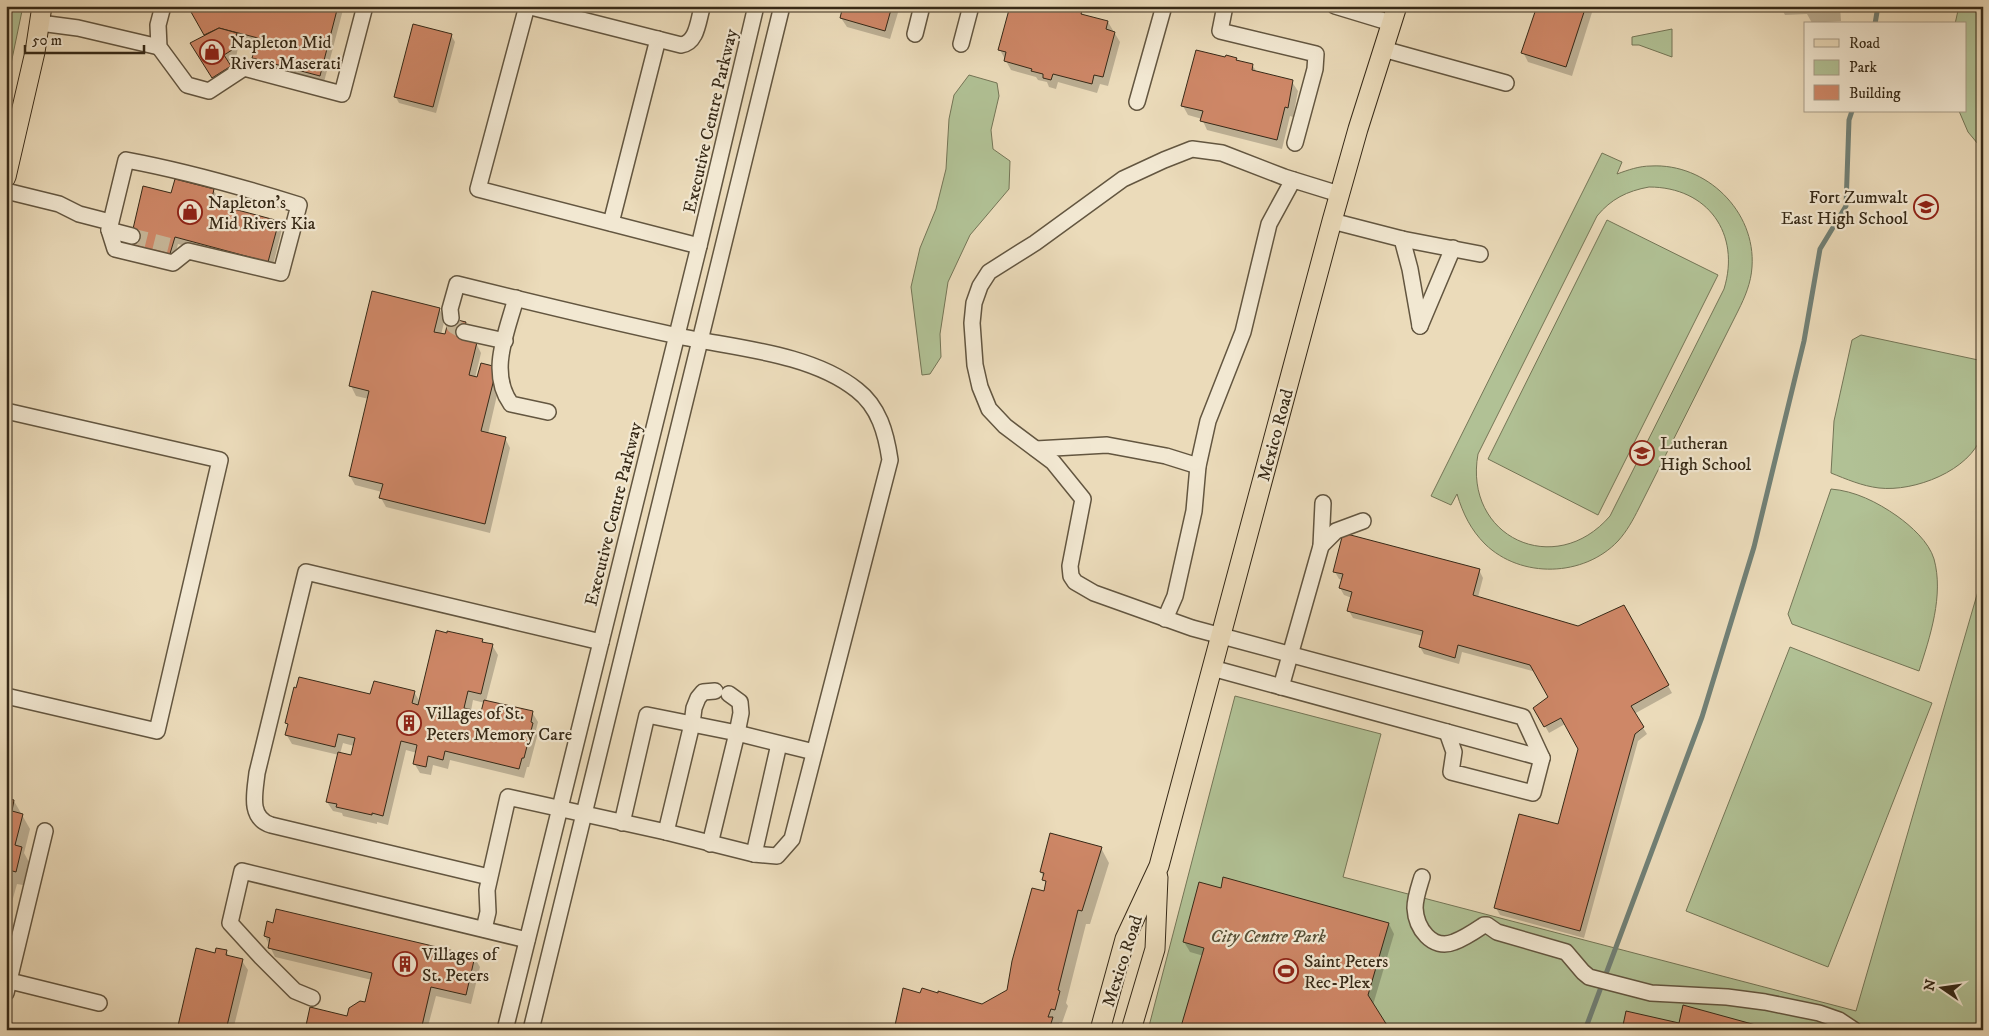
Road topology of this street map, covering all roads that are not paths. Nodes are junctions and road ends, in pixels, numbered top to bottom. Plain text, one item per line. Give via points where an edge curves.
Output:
1 (163, 6) edge
2 (365, 6) edge
3 (527, 6) edge
4 (756, 6) edge
5 (782, 6) edge
6 (922, 6) edge
7 (971, 6) edge
8 (1164, 6) edge
9 (1225, 6) edge
10 (1335, 6) edge
11 (702, 8) dead end
12 (41, 14) edge
13 (1394, 15) edge
14 (915, 34) dead end
15 (658, 39) junction
16 (961, 44) dead end
17 (159, 47) junction
18 (1384, 49) junction
19 (1506, 83) dead end
20 (1138, 102) dead end
21 (1295, 143) dead end
22 (6, 177) edge
23 (1293, 180) junction
24 (6, 191) edge
25 (1339, 194) junction
26 (1332, 221) junction
27 (611, 223) junction
28 (110, 226) junction
29 (132, 236) tunnel mouth
30 (1402, 239) junction
31 (172, 246) tunnel mouth
32 (699, 246) junction
33 (1453, 248) junction
34 (188, 251) junction
35 (1480, 254) dead end
36 (516, 298) junction
37 (451, 318) dead end
38 (464, 332) tunnel mouth
39 (677, 336) junction
40 (504, 341) junction
41 (700, 341) junction
42 (6, 411) edge
43 (548, 412) dead end
44 (1036, 449) junction
45 (1198, 466) junction
46 (1322, 503) dead end
47 (1363, 521) dead end
48 (1321, 546) junction
49 (1165, 619) junction
50 (1221, 636) junction
51 (601, 642) junction
52 (1291, 655) junction
53 (1212, 668) junction
54 (1282, 687) junction
55 (6, 696) edge
56 (692, 724) junction
57 (1447, 732) junction
58 (737, 734) junction
59 (780, 744) junction
60 (814, 752) junction
61 (1542, 758) junction
62 (560, 809) junction
63 (584, 814) junction
64 (622, 823) junction
65 (45, 831) dead end
66 (666, 832) junction
67 (710, 844) junction
68 (754, 854) junction
69 (1159, 866) junction
70 (489, 878) junction
71 (1422, 878) dead end
72 (484, 929) junction
73 (528, 940) junction
74 (7, 985) edge
75 (312, 998) dead end
76 (99, 1003) dead end
77 (505, 1030) edge
78 (531, 1030) edge
79 (1100, 1030) edge
80 (1131, 1030) edge
81 (1854, 1030) edge

1 - 17 street via 158,25
2 - 17 street via 342,94 244,68 209,91 187,85
3 - 15 street
3 - 27 street via 478,189
4 - 32 street, Executive Centre Parkway
5 - 41 street
6 - 14 street
7 - 16 street
8 - 20 street
9 - 21 street via 1220,31 1316,54
10 - 13 street
11 - 15 street via 691,40 681,45
12 - 17 street via 78,28
12 - 22 main road
13 - 18 main road, Mexico Road
15 - 27 street
18 - 19 street
18 - 25 main road, Mexico Road
23 - 25 street
23 - 44 street via 1222,153 1192,150 1124,179 989,272 974,303 972,324 980,387 989,409 1005,426
23 - 45 street via 1269,224 1243,332 1208,421
24 - 28 street via 59,204
25 - 26 main road, Mexico Road
26 - 30 street
26 - 50 main road, Mexico Road
27 - 32 street
28 - 29 street
28 - 34 street via 115,248 173,263
28 - 34 street via 126,160 222,181 299,205 281,274
30 - 33 street
30 - 33 street via 1420,326
31 - 34 street
32 - 39 street, Executive Centre Parkway
33 - 35 street
36 - 37 street via 457,284
36 - 39 street
36 - 40 street
38 - 40 street
39 - 41 street
39 - 51 street, Executive Centre Parkway
40 - 43 street via 499,376 503,393 511,404
41 - 60 street via 798,360 832,374 871,402 887,438 890,460
41 - 63 street
42 - 55 street via 220,460 157,731
44 - 45 street via 1107,446 1166,456
44 - 49 street via 1053,462 1083,498 1070,566 1075,582
45 - 49 street via 1194,511 1175,596
46 - 48 street
47 - 48 street via 1336,532
48 - 52 street
49 - 50 street
50 - 52 street
50 - 53 main road, Mexico Road
51 - 62 street, Executive Centre Parkway
51 - 70 street via 306,572 257,773 257,816 271,825
52 - 54 street
52 - 61 street via 1523,717
53 - 54 street
53 - 69 main road, Mexico Road
54 - 57 street
56 - 58 street
56 - 58 street via 698,698 704,692 722,693 740,702
56 - 64 street via 647,715
56 - 66 street
57 - 61 street
57 - 61 street via 1454,752 1452,772 1497,785 1533,793
58 - 59 street
58 - 67 street
59 - 60 street
59 - 68 street
60 - 68 street via 792,839 777,856
62 - 63 street
62 - 70 street via 508,797
62 - 73 street, Executive Centre Parkway
63 - 64 street
63 - 78 street
64 - 66 street
65 - 74 street
66 - 67 street
67 - 68 street
69 - 79 main road, Mexico Road via 1125,940
69 - 80 main road, Mexico Road via 1154,949
70 - 72 street
71 - 81 street via 1415,906 1416,916 1423,934 1434,942 1453,943 1487,925 1498,932 1566,952 1589,977 1652,993 1766,1002 1819,1013
72 - 73 street
72 - 75 street via 242,871 230,923 295,991
73 - 77 street, Executive Centre Parkway
74 - 76 street

